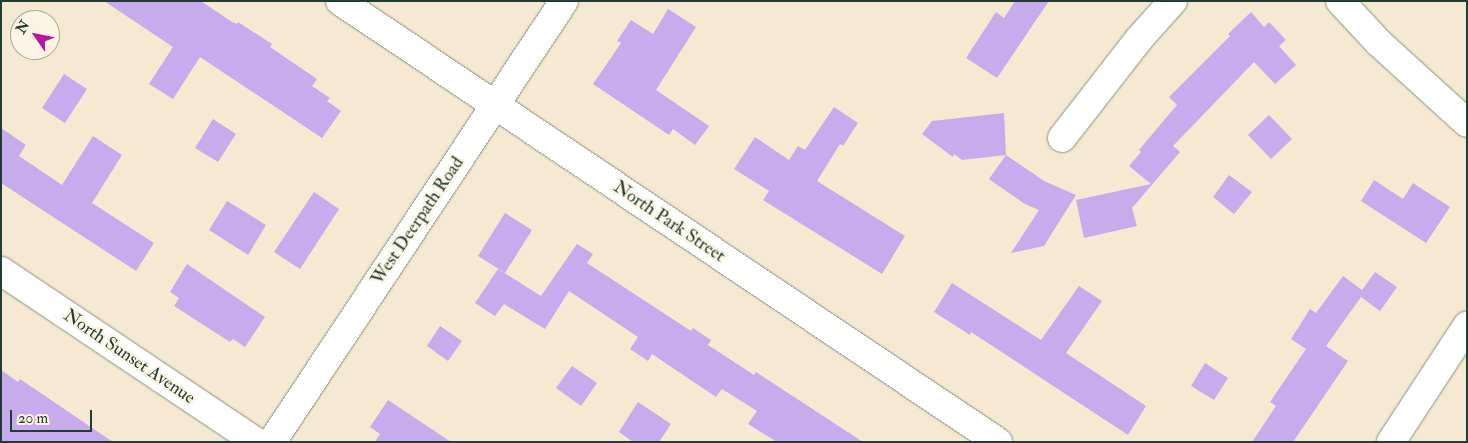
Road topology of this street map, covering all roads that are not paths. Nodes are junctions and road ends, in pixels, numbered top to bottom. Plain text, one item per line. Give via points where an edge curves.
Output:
1 (340, 1) edge
2 (564, 1) edge
3 (1173, 1) edge
4 (1340, 1) edge
5 (494, 106) junction
6 (1467, 123) edge
7 (1062, 138) dead end
8 (1, 271) edge
9 (1467, 326) edge
10 (256, 442) edge
11 (272, 442) edge
12 (998, 442) edge
13 (1391, 442) edge

1 - 5 street, North Park Street
2 - 5 street, West Deerpath Road
3 - 7 street
4 - 6 street via 1378,42
5 - 11 street, West Deerpath Road
5 - 12 street, North Park Street
8 - 10 street, North Sunset Avenue
9 - 13 street

